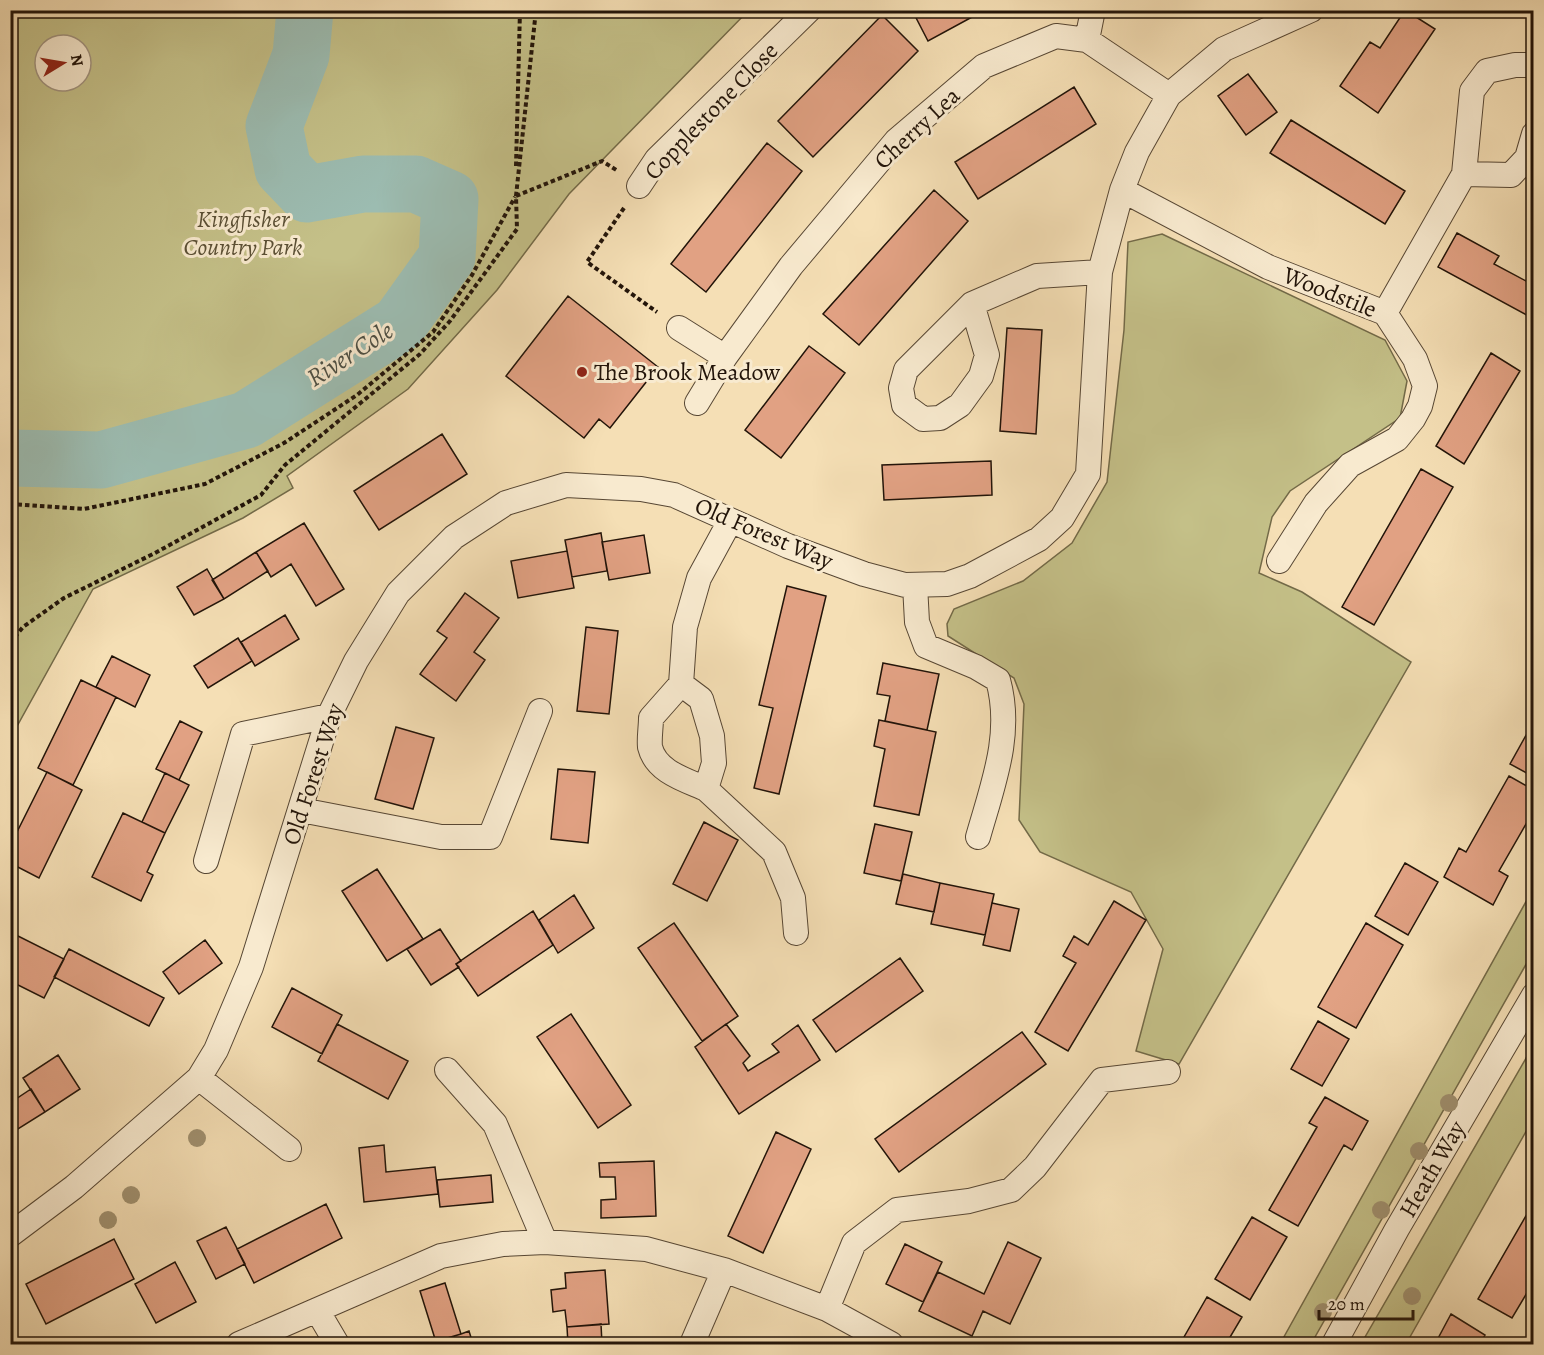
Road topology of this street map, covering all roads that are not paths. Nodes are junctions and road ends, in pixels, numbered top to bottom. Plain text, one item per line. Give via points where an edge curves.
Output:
1 (809, 10) edge
2 (1094, 10) edge
3 (1311, 10) edge
4 (1087, 40) junction
5 (1533, 65) edge
6 (1169, 95) junction
7 (1533, 134) edge
8 (1464, 174) junction
9 (639, 186) road end
10 (1122, 190) junction
11 (1100, 272) junction
12 (972, 304) junction
13 (1384, 313) junction
14 (680, 328) road end
15 (725, 357) junction
16 (697, 403) dead end
17 (730, 521) junction
18 (1279, 561) dead end
19 (915, 585) junction
20 (681, 684) junction
21 (540, 711) dead end
22 (328, 716) junction
23 (706, 789) junction
24 (301, 810) junction
25 (978, 837) dead end
26 (206, 861) dead end
27 (796, 933) dead end
28 (1533, 995) edge
29 (447, 1070) dead end
30 (1168, 1072) dead end
31 (199, 1078) junction
32 (289, 1149) dead end
33 (10, 1235) edge
34 (545, 1242) junction
35 (724, 1270) junction
36 (827, 1309) junction
37 (317, 1311) junction
38 (239, 1344) edge
39 (337, 1344) edge
40 (692, 1344) edge
41 (891, 1344) edge
42 (1334, 1344) edge

1 - 9 street, Copplestone Close via 657,159
2 - 4 street
3 - 6 street, Old Forest Way via 1224,49
4 - 6 street, Cherry Lea
4 - 15 street, Cherry Lea via 1056,36 984,66 896,141 791,266
5 - 8 street via 1487,71 1472,91
6 - 10 street, Old Forest Way via 1137,152
7 - 8 street via 1527,158 1511,175
8 - 13 street
10 - 11 street, Old Forest Way
10 - 13 street, Woodstile via 1268,267
11 - 12 street via 1037,276
11 - 19 street, Old Forest Way via 1088,474 1062,519 1039,539 969,576 947,584
12 - 12 street via 906,370 901,388 904,405 923,419 940,418 960,405 981,376 987,355
13 - 18 street, Woodstile via 1415,359 1425,386 1420,406 1397,439 1350,465 1316,503
14 - 15 street
15 - 16 street, Cherry Lea
17 - 19 street, Old Forest Way via 864,574
17 - 20 street via 699,578 685,627
17 - 22 street, Old Forest Way via 674,495 609,486 566,485 506,503 454,537 398,593
19 - 25 street via 916,622 926,646 998,680 1005,705 1000,758
20 - 23 street via 701,699 712,736 714,763
20 - 23 street via 651,718 650,748 670,773
21 - 24 street via 490,837 441,837
22 - 24 street, Old Forest Way
22 - 26 street via 243,734
23 - 27 street via 774,852 793,898
24 - 31 street, Old Forest Way via 251,967 216,1050
28 - 42 street, Heath Way
29 - 34 street via 495,1124
30 - 36 street via 1102,1080 1035,1167 1011,1190 969,1202 897,1210 854,1243
31 - 32 street
31 - 33 street, Old Forest Way via 74,1187
34 - 35 street via 646,1249
34 - 37 street via 503,1244 441,1256
35 - 36 street
35 - 40 street
36 - 41 street
37 - 38 street
37 - 39 street

